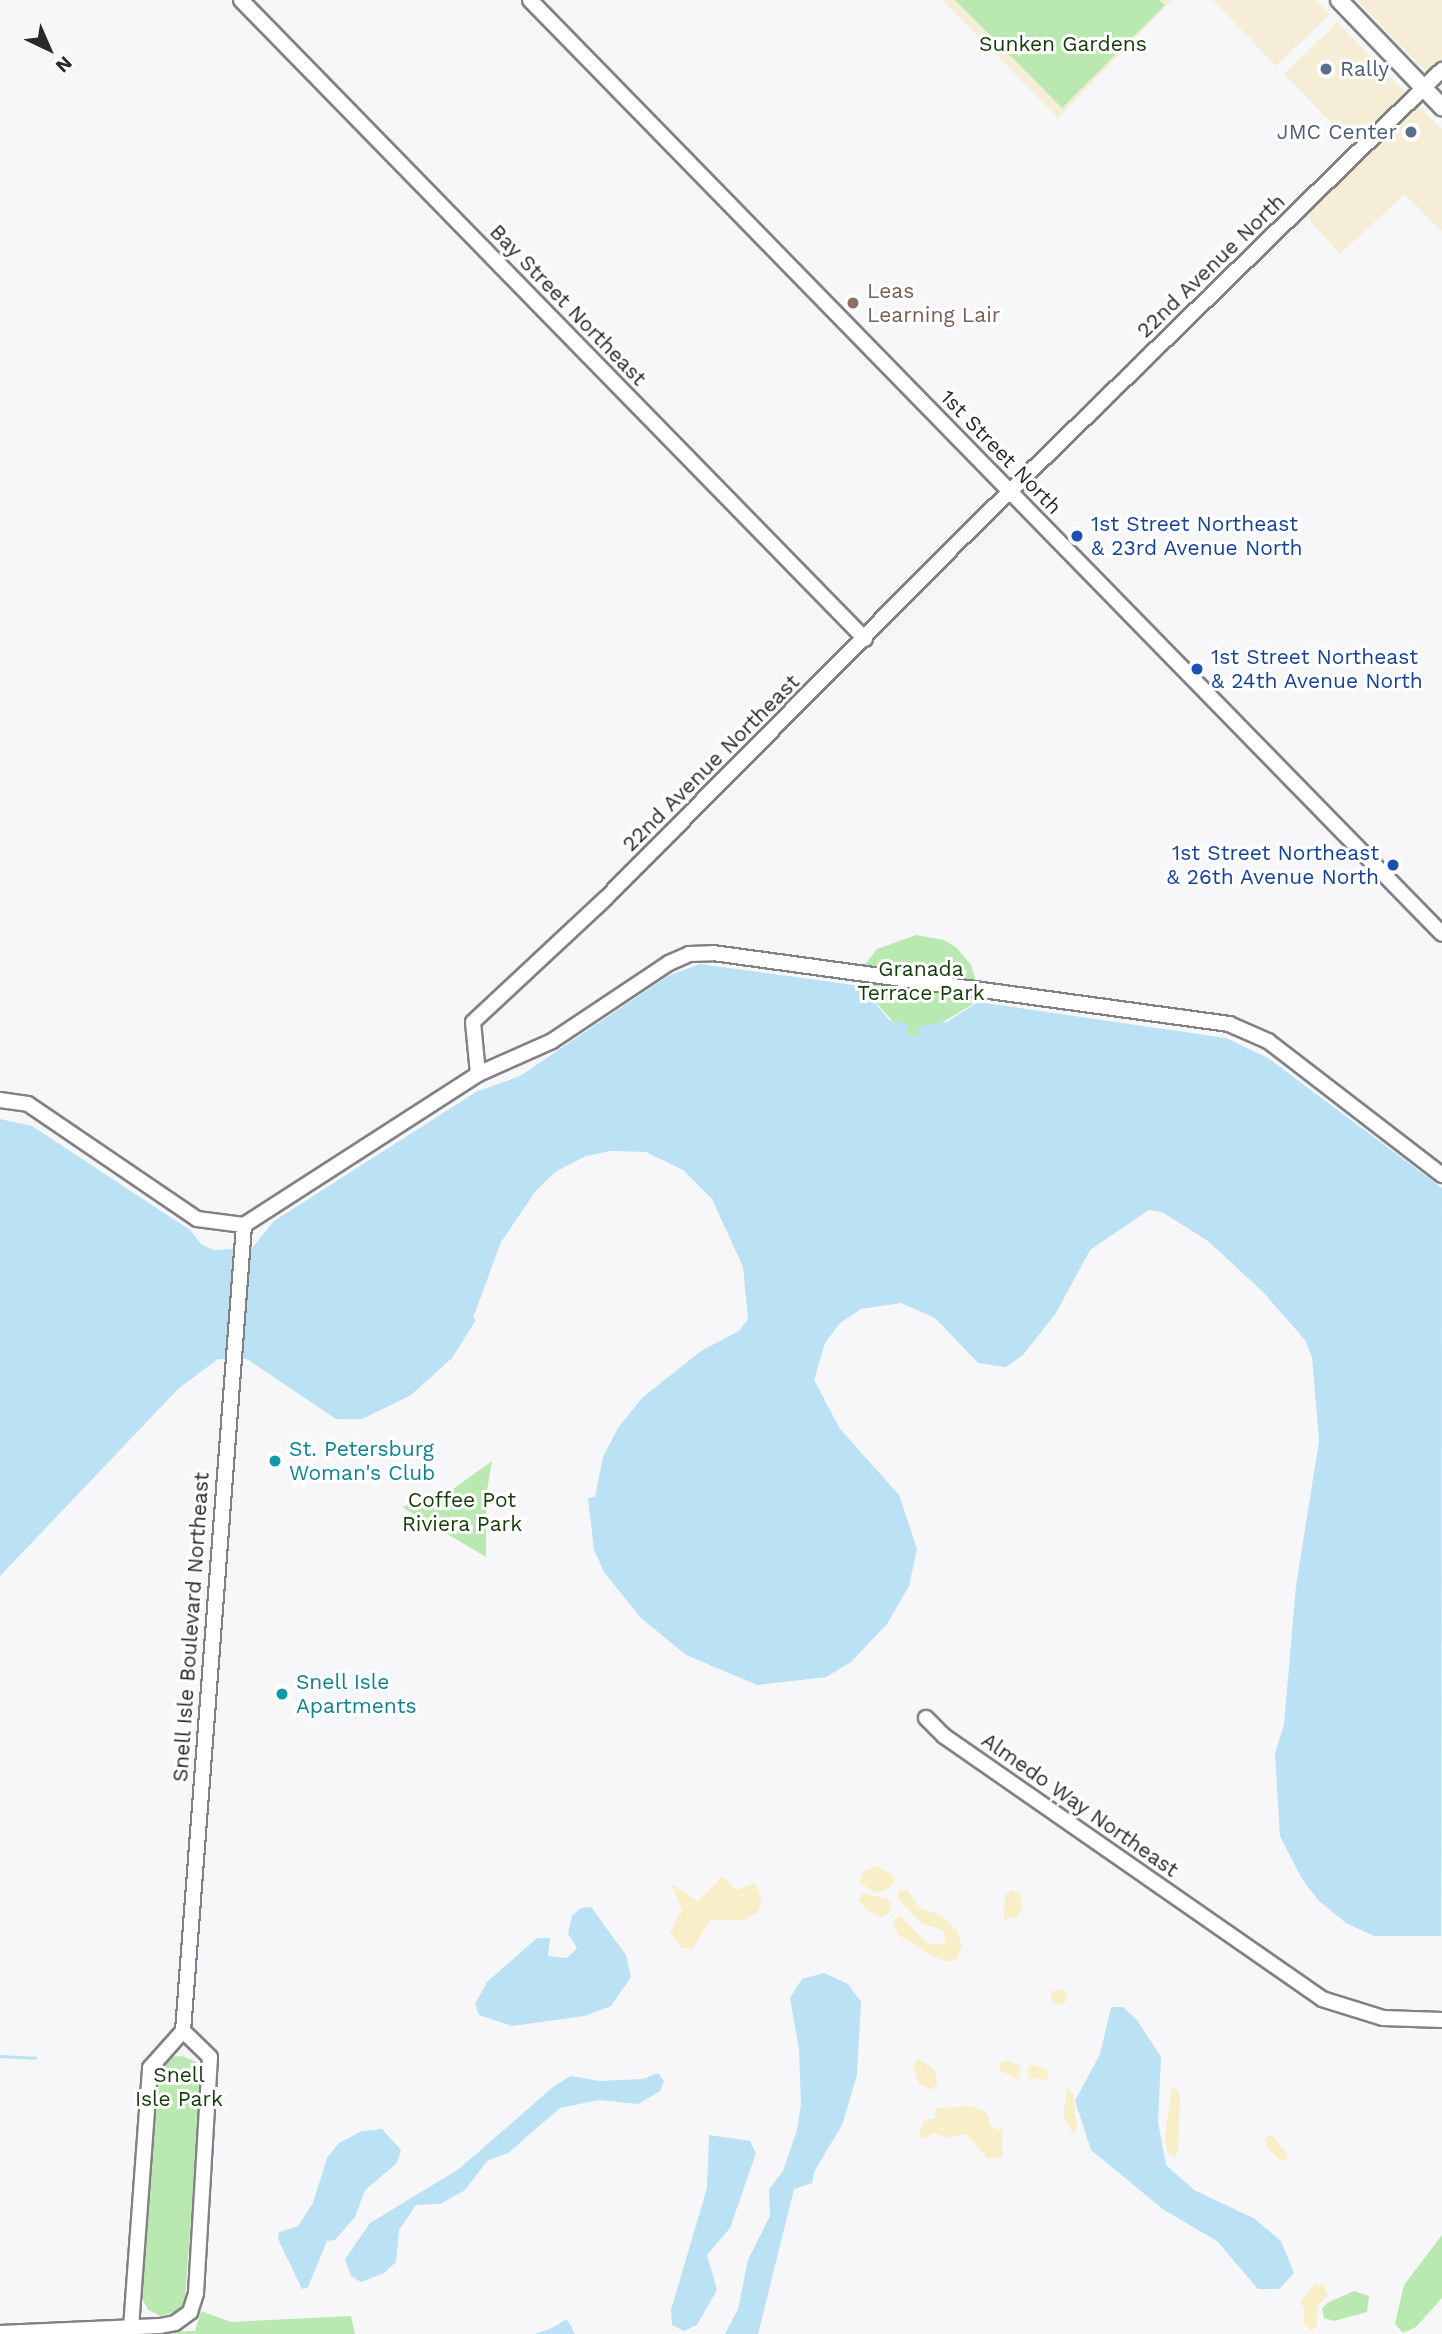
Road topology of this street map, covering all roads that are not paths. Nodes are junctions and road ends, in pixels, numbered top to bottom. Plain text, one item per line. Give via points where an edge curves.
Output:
1 (241, 0) edge
2 (530, 0) edge
3 (1339, 0) edge
4 (1442, 70) edge
5 (1424, 88) junction
6 (1442, 107) edge
7 (1010, 492) junction
8 (865, 639) junction
9 (1442, 934) edge
10 (478, 1074) junction
11 (0, 1100) edge
12 (1442, 1175) edge
13 (244, 1225) junction
14 (922, 1722) dead end
15 (1442, 2020) edge
16 (183, 2031) junction
17 (131, 2328) junction
18 (0, 2333) edge

1 - 8 street, Bay Street Northeast
2 - 7 street, 1st Street North
3 - 5 main road
4 - 5 street, 22nd Avenue North
5 - 6 main road
5 - 7 street, 22nd Avenue North
7 - 8 street, 22nd Avenue Northeast
7 - 9 street, 1st Street North
8 - 10 street, 22nd Avenue Northeast via 606,898 473,1022
10 - 12 street via 552,1041 669,963 689,954 736,954 1229,1024 1268,1041
10 - 13 street
11 - 13 street via 28,1104 197,1219
13 - 16 street, Snell Isle Boulevard Northeast
14 - 15 street, Almedo Way Northeast via 1322,1999 1383,2018
16 - 17 street via 150,2068
16 - 17 street via 210,2057 195,2293 190,2312 176,2323
17 - 18 street

